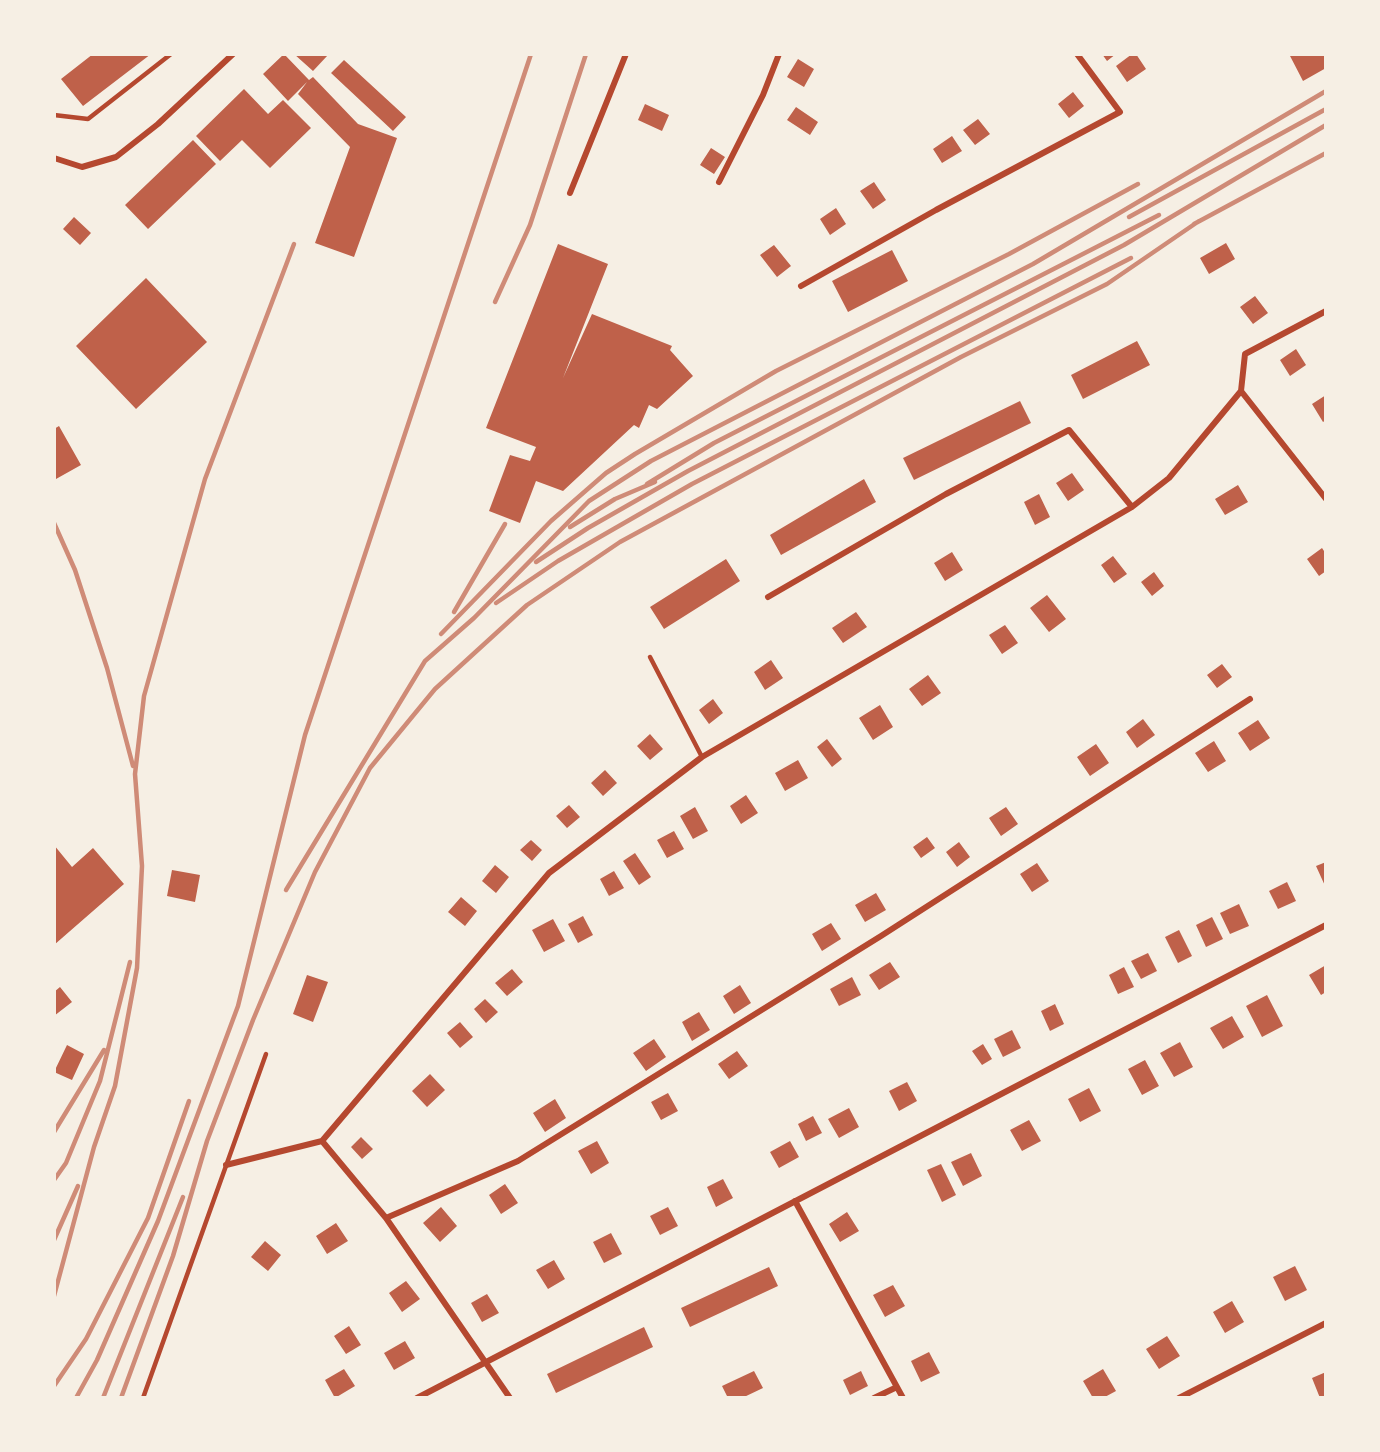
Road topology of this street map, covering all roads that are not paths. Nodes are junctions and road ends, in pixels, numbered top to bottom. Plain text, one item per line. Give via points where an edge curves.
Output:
1 (171, 54) edge
2 (233, 54) edge
3 (626, 54) edge
4 (779, 54) edge
5 (1077, 54) edge
6 (54, 115) edge
7 (54, 158) edge
8 (719, 182) dead end
9 (570, 193) dead end
10 (801, 286) dead end
11 (1326, 311) edge
12 (1241, 391) junction
13 (1326, 499) edge
14 (1132, 507) junction
15 (768, 597) dead end
16 (650, 657) dead end
17 (1250, 699) dead end
18 (702, 757) junction
19 (1326, 925) edge
20 (266, 1054) dead end
21 (322, 1141) junction
22 (226, 1165) junction
23 (795, 1201) junction
24 (386, 1218) junction
25 (1326, 1323) edge
26 (487, 1362) junction
27 (897, 1387) junction
28 (143, 1398) edge
29 (417, 1398) edge
30 (510, 1398) edge
31 (874, 1398) edge
32 (903, 1398) edge
33 (1179, 1398) edge

1 - 6 lane via 88,119
2 - 7 street via 116,157 82,167
3 - 9 street
4 - 8 street
5 - 10 street via 1120,112
11 - 12 street via 1245,354
12 - 13 street
12 - 14 street via 1169,478
14 - 15 street via 1069,430 946,494
14 - 18 street
16 - 18 lane
17 - 24 street via 881,936 518,1161
18 - 21 street via 549,873
19 - 23 street
20 - 22 lane
21 - 22 street
21 - 24 street
22 - 28 lane
23 - 26 street
23 - 27 street
24 - 26 street
25 - 33 street
26 - 29 street
26 - 30 street
27 - 31 street
27 - 32 street

